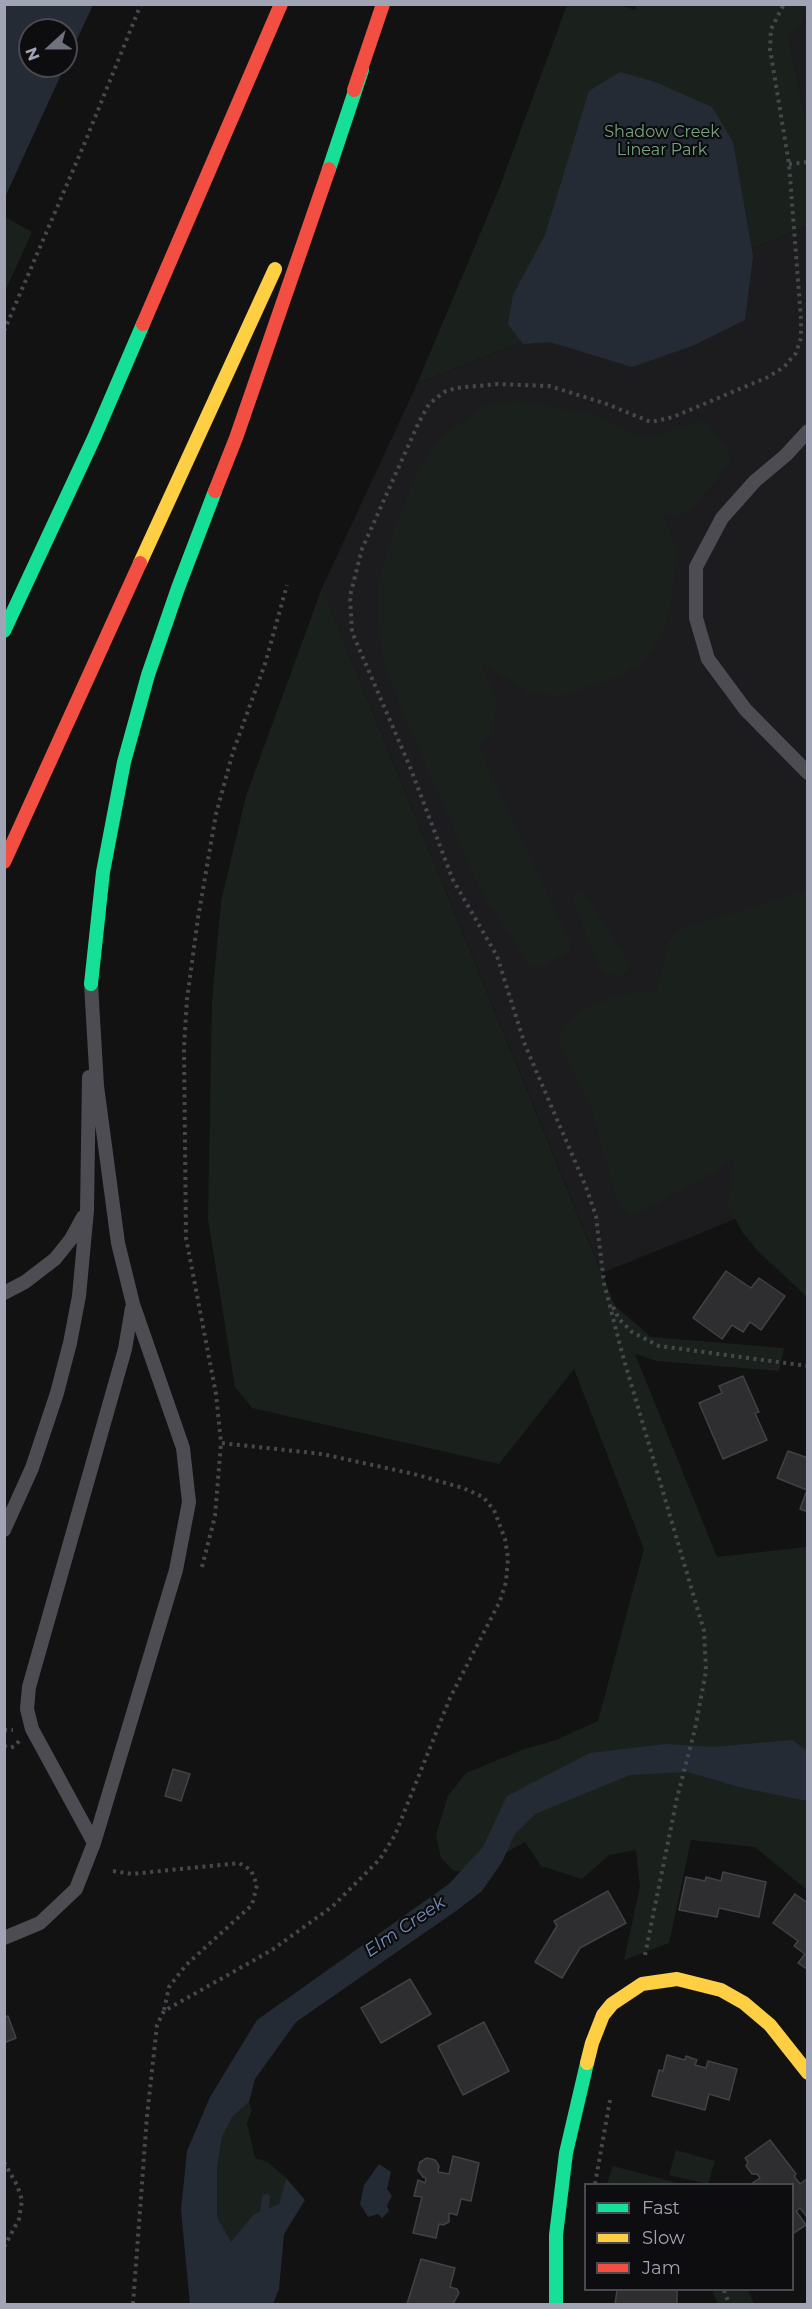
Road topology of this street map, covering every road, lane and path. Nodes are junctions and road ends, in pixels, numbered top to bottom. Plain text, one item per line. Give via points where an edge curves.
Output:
1 (141, 4) edge
2 (280, 4) edge
3 (382, 4) edge
4 (784, 4) edge
5 (362, 70) junction
6 (807, 162) edge
7 (789, 164) junction
8 (296, 220) dead end
9 (282, 252) dead end
10 (4, 331) edge
11 (807, 431) edge
12 (287, 585) dead end
13 (4, 631) edge
14 (807, 773) edge
15 (4, 862) edge
16 (91, 984) junction
17 (87, 1210) junction
18 (4, 1293) edge
19 (610, 1302) junction
20 (133, 1304) junction
21 (807, 1366) edge
22 (221, 1443) junction
23 (4, 1530) edge
24 (202, 1567) dead end
25 (94, 1843) junction
26 (112, 1870) dead end
27 (4, 1938) edge
28 (642, 1984) junction
29 (164, 2011) junction
30 (807, 2073) edge
31 (610, 2098) dead end
32 (4, 2162) edge
33 (595, 2183) edge
34 (4, 2247) edge
35 (133, 2304) edge
36 (556, 2304) edge

1 - 10 path
2 - 13 main road via 94,438
3 - 5 main road
4 - 7 path via 771,29 770,49
5 - 8 main road
5 - 16 main road via 293,277 148,675 124,762 103,872
6 - 7 path
7 - 19 path via 801,338 796,353 784,367 683,413 651,423 549,386 498,384 444,392 429,404 418,424 362,549 350,596 352,632 453,880 497,957 525,1045 586,1187 596,1216
9 - 15 main road
11 - 14 lane via 722,518 696,567 696,618 708,659 745,709
12 - 22 path via 216,814 187,999 186,1238 216,1394
16 - 17 lane
16 - 20 lane via 106,1166 118,1243
17 - 18 lane via 55,1259
17 - 23 lane via 70,1343 33,1468
19 - 21 path via 632,1332 659,1346
19 - 28 path via 704,1631 706,1671
20 - 25 lane via 183,1448 189,1502 176,1570
20 - 25 lane via 125,1349 29,1687 27,1708 32,1729
22 - 24 path via 215,1516
22 - 29 path via 322,1454 414,1474 483,1497 494,1510 505,1539 506,1582 380,1859 333,1906 272,1950
25 - 27 lane via 76,1889 40,1923
26 - 29 path via 132,1874 239,1863 250,1870 257,1885 252,1905 186,1965 169,1987
28 - 30 main road via 677,1979 721,1990 770,2025
28 - 36 main road via 622,1995 603,2015 579,2090 556,2235
29 - 35 path via 157,2025 152,2059
31 - 33 path
32 - 34 path via 22,2200 19,2219

